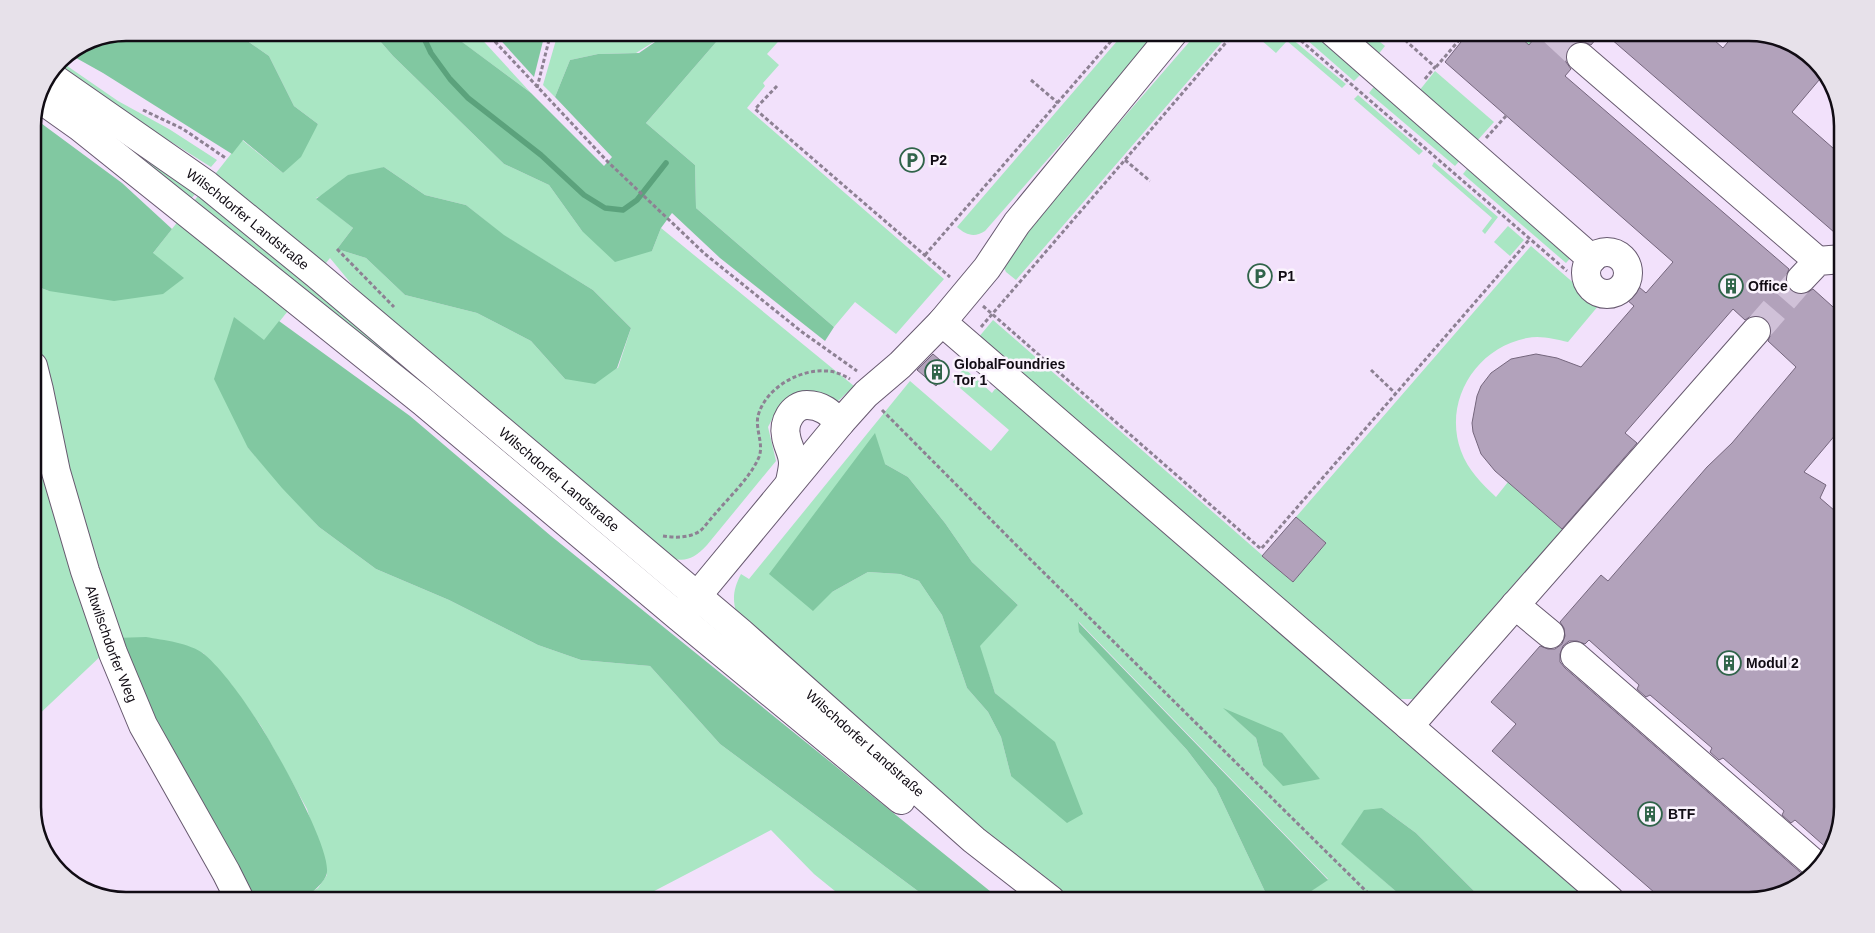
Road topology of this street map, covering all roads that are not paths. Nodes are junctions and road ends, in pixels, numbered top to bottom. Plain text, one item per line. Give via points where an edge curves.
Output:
1 (1167, 41) edge
2 (1343, 41) edge
3 (1581, 57) tunnel mouth
4 (56, 80) edge
5 (45, 102) edge
6 (1592, 258) dead end
7 (1820, 266) edge
8 (961, 286) junction
9 (942, 322) junction
10 (1756, 331) tunnel mouth
11 (866, 394) junction
12 (41, 400) edge
13 (840, 423) junction
14 (790, 482) junction
15 (1515, 605) junction
16 (688, 607) junction
17 (1550, 634) dead end
18 (1575, 656) dead end
19 (1409, 726) junction
20 (1813, 863) edge
21 (236, 892) edge
22 (1015, 892) edge
23 (1041, 892) edge
24 (1601, 892) edge

1 - 8 main road via 1016,223 987,268
2 - 6 main road
3 - 7 main road
4 - 16 main road, Wilschdorfer Landstraße via 207,185 316,274
5 - 16 main road, Wilschdorfer Landstraße via 80,126 422,401
8 - 9 main road
8 - 11 main road via 889,355
9 - 11 main road
9 - 19 main road
10 - 15 main road
11 - 13 main road
12 - 21 main road, Altwilschdorfer Weg via 56,472 113,653 143,725
13 - 14 main road
13 - 14 main road via 816,405 803,405 792,410 786,425 793,462
14 - 16 main road
15 - 17 main road
15 - 19 main road
16 - 22 main road, Wilschdorfer Landstraße
16 - 23 main road, Wilschdorfer Landstraße via 741,633 974,840
18 - 20 main road
19 - 24 main road

